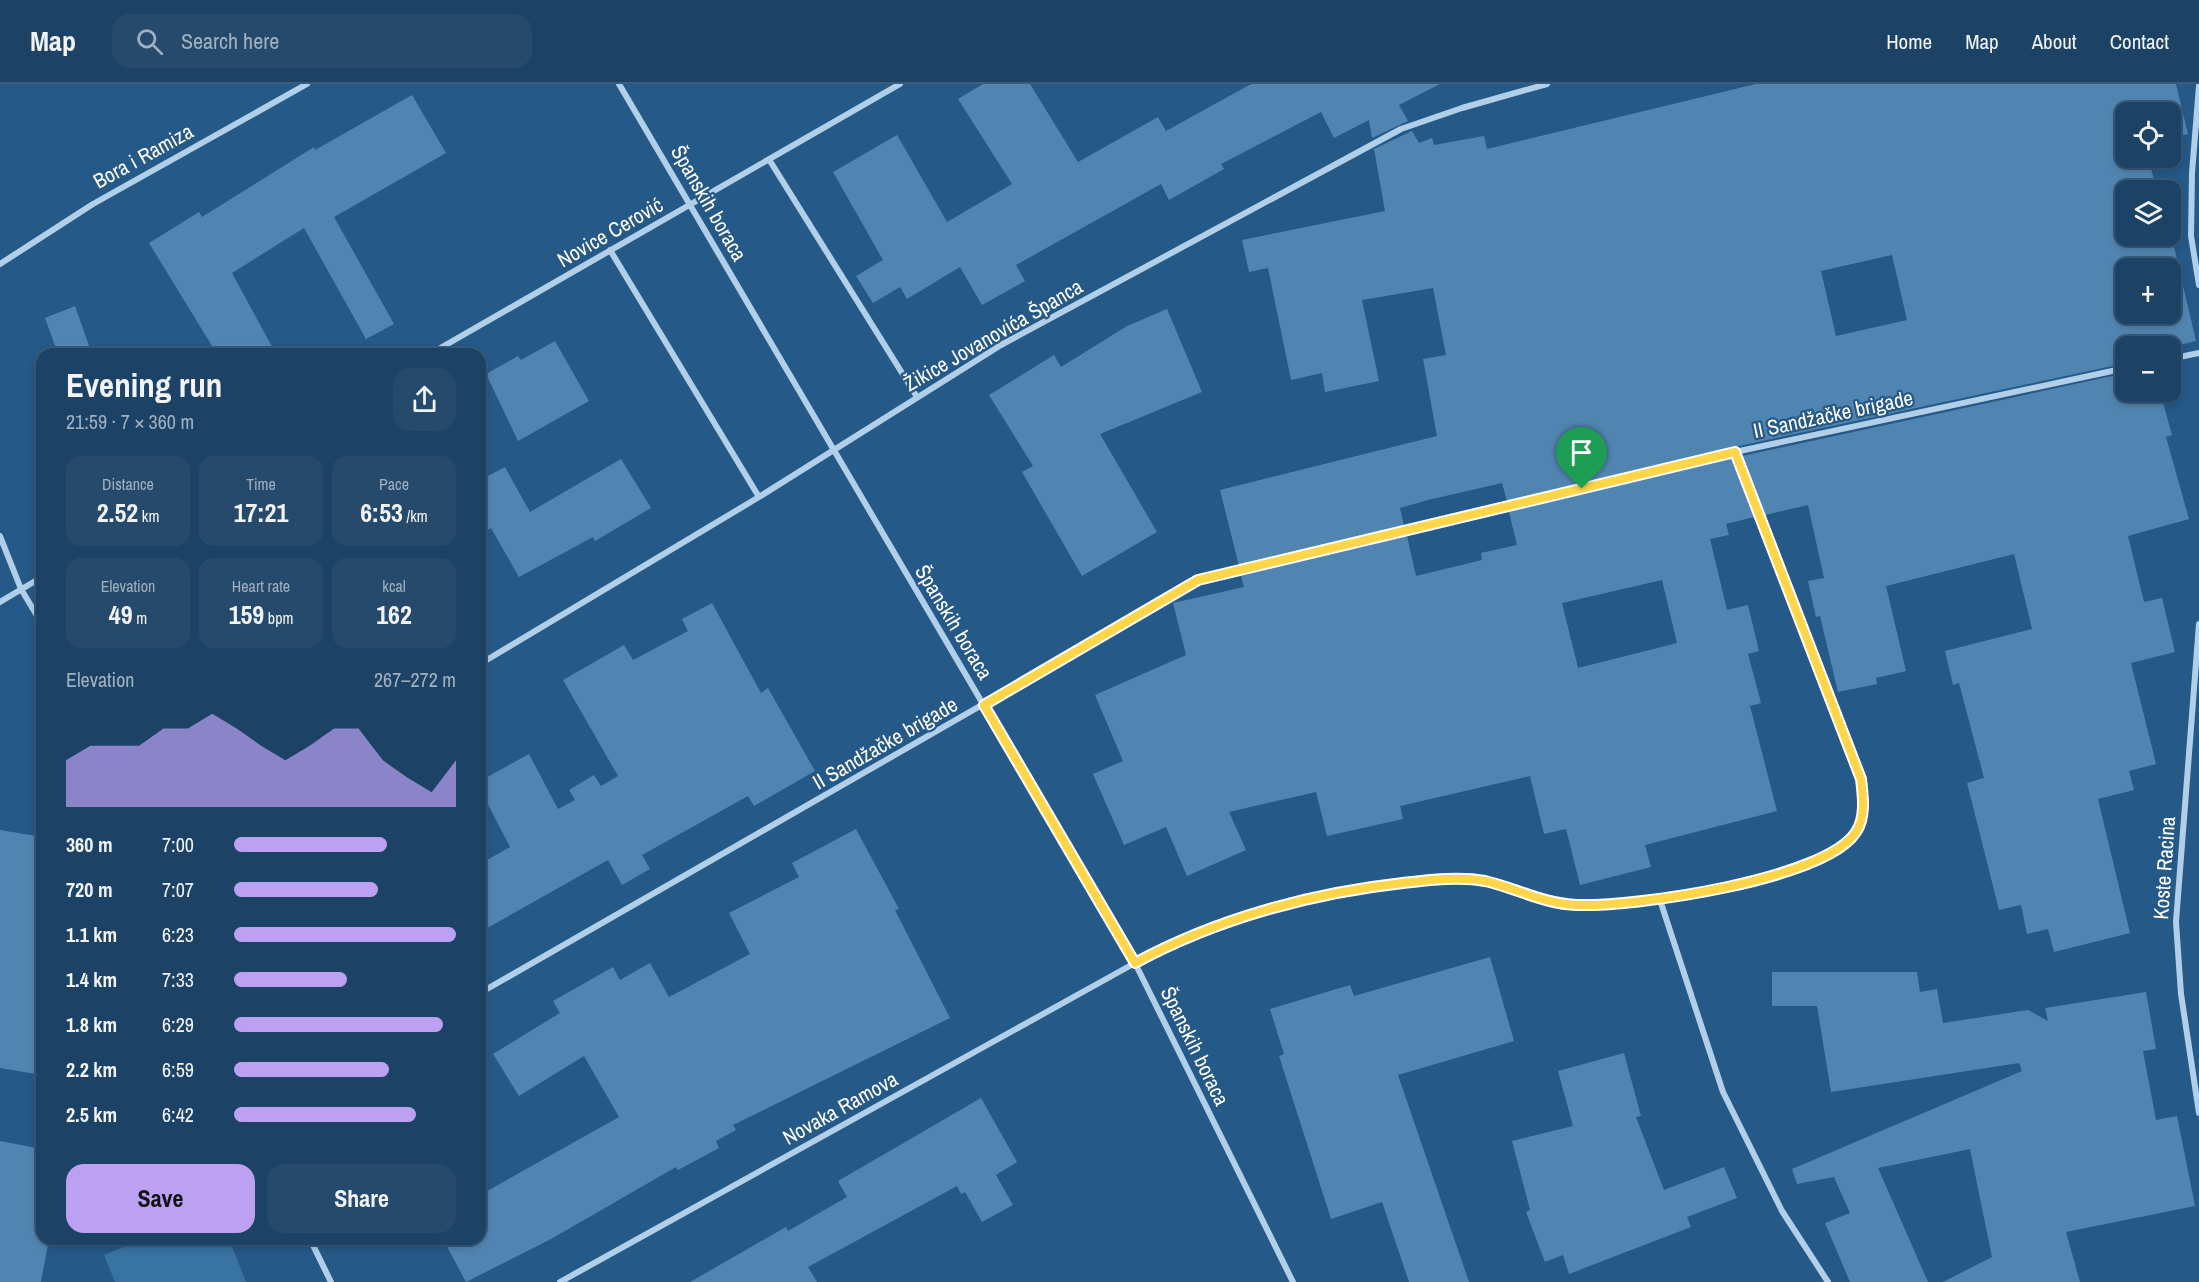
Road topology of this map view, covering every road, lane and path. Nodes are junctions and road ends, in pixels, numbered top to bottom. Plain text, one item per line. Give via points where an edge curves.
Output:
1 (307, 84) edge
2 (619, 84) edge
3 (900, 84) edge
4 (1546, 84) edge
5 (2199, 86) edge
6 (770, 161) junction
7 (691, 204) junction
8 (610, 250) junction
9 (0, 264) edge
10 (2199, 285) edge
11 (440, 348) edge
12 (2199, 353) edge
13 (2181, 357) edge
14 (2115, 370) edge
15 (917, 397) junction
16 (833, 450) junction
17 (1735, 452) junction
18 (759, 497) junction
19 (0, 536) edge
20 (36, 580) edge
21 (21, 589) junction
22 (0, 602) edge
23 (36, 614) edge
24 (2199, 624) edge
25 (486, 660) edge
26 (984, 705) junction
27 (1660, 900) junction
28 (1135, 963) junction
29 (486, 990) edge
30 (2199, 1113) edge
31 (312, 1245) edge
32 (331, 1282) edge
33 (560, 1282) edge
34 (1293, 1282) edge
35 (1828, 1282) edge

1 - 9 street, Bora i Ramiza via 93,204
2 - 7 street, Španskih boraca
3 - 6 street, Novice Cerović
4 - 15 street, Žikice Jovanovića Španca via 1401,129 1012,339
5 - 10 street via 2191,236
6 - 7 street, Novice Cerović
6 - 15 street
7 - 8 street, Novice Cerović
7 - 16 street, Španskih boraca
8 - 11 street, Novice Cerović
8 - 18 street
12 - 13 street
14 - 17 street, II Sandžačke brigade
15 - 16 street, Žikice Jovanovića Španca
16 - 18 street, Žikice Jovanovića Španca
16 - 26 street, Španskih boraca
17 - 26 street, II Sandžačke brigade via 1198,580
17 - 27 street, Novaka Ramova via 1861,779 1864,806 1857,831 1843,847 1819,861 1724,888
18 - 25 street, Žikice Jovanovića Španca
19 - 21 street
20 - 21 street
21 - 22 street
21 - 23 street
24 - 30 street, Koste Racina via 2175,922 2181,994
26 - 28 street, Španskih boraca
26 - 29 street, II Sandžačke brigade
27 - 28 street, Novaka Ramova via 1576,905 1548,901 1483,880 1404,883 1301,901 1254,914 1184,939
27 - 35 street via 1723,1092 1782,1211
28 - 33 street, Novaka Ramova
28 - 34 street, Španskih boraca
31 - 32 street

